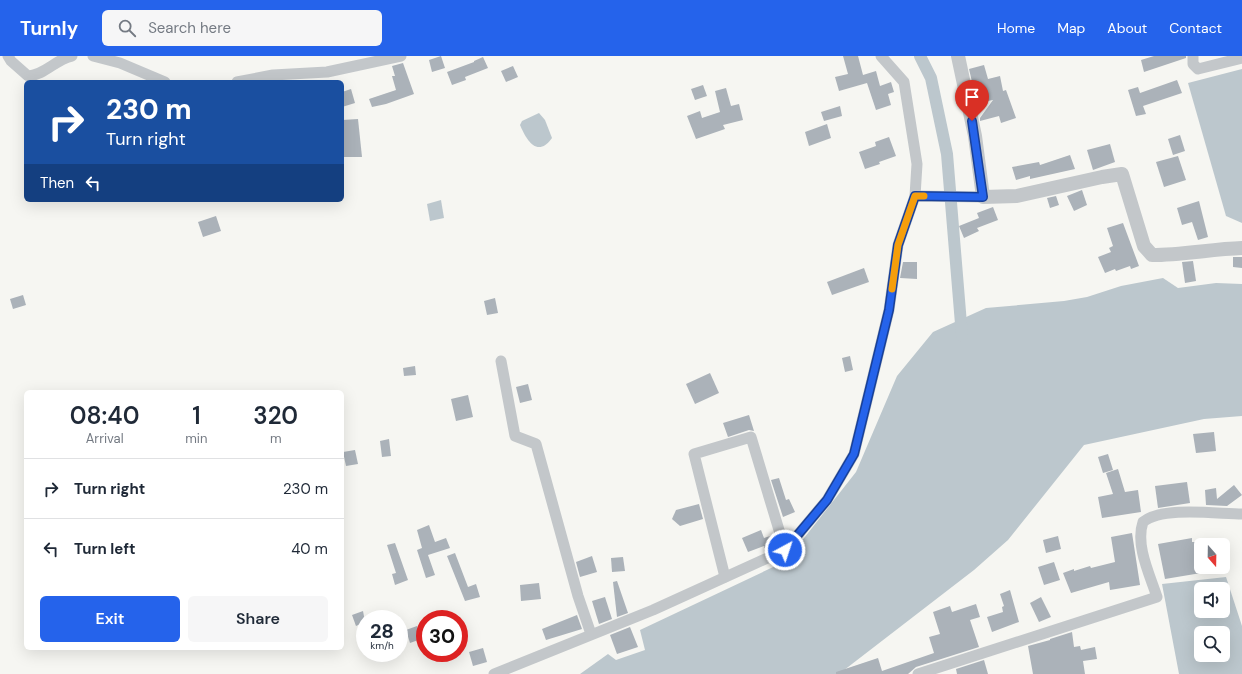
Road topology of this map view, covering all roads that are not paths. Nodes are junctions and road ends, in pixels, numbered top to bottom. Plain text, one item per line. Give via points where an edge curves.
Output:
1 (8, 56) edge
2 (72, 56) edge
3 (93, 56) edge
4 (401, 56) edge
5 (881, 56) edge
6 (958, 56) edge
7 (1193, 56) edge
8 (1242, 58) edge
9 (160, 80) edge
10 (247, 80) edge
11 (915, 196) junction
12 (983, 197) junction
13 (1242, 248) edge
14 (501, 361) dead end
15 (1242, 514) edge
16 (785, 550) junction
17 (725, 577) junction
18 (591, 634) junction
19 (494, 674) edge
20 (918, 674) edge

1 - 2 street via 28,76 36,75
3 - 9 street
4 - 10 street via 327,72 273,75
5 - 11 street via 904,82 917,164
6 - 12 street via 975,136
7 - 8 street via 1193,64 1198,69
11 - 12 street
11 - 16 street via 898,245 889,310 854,454 827,500
12 - 13 street via 1017,196 1102,176 1122,174 1144,246 1152,255 1182,255
14 - 18 street via 515,436 536,444
15 - 20 street via 1181,513 1148,518 1143,522 1141,538 1156,597
16 - 17 street
16 - 17 street via 751,436 694,454
17 - 18 street via 653,610
18 - 19 street

